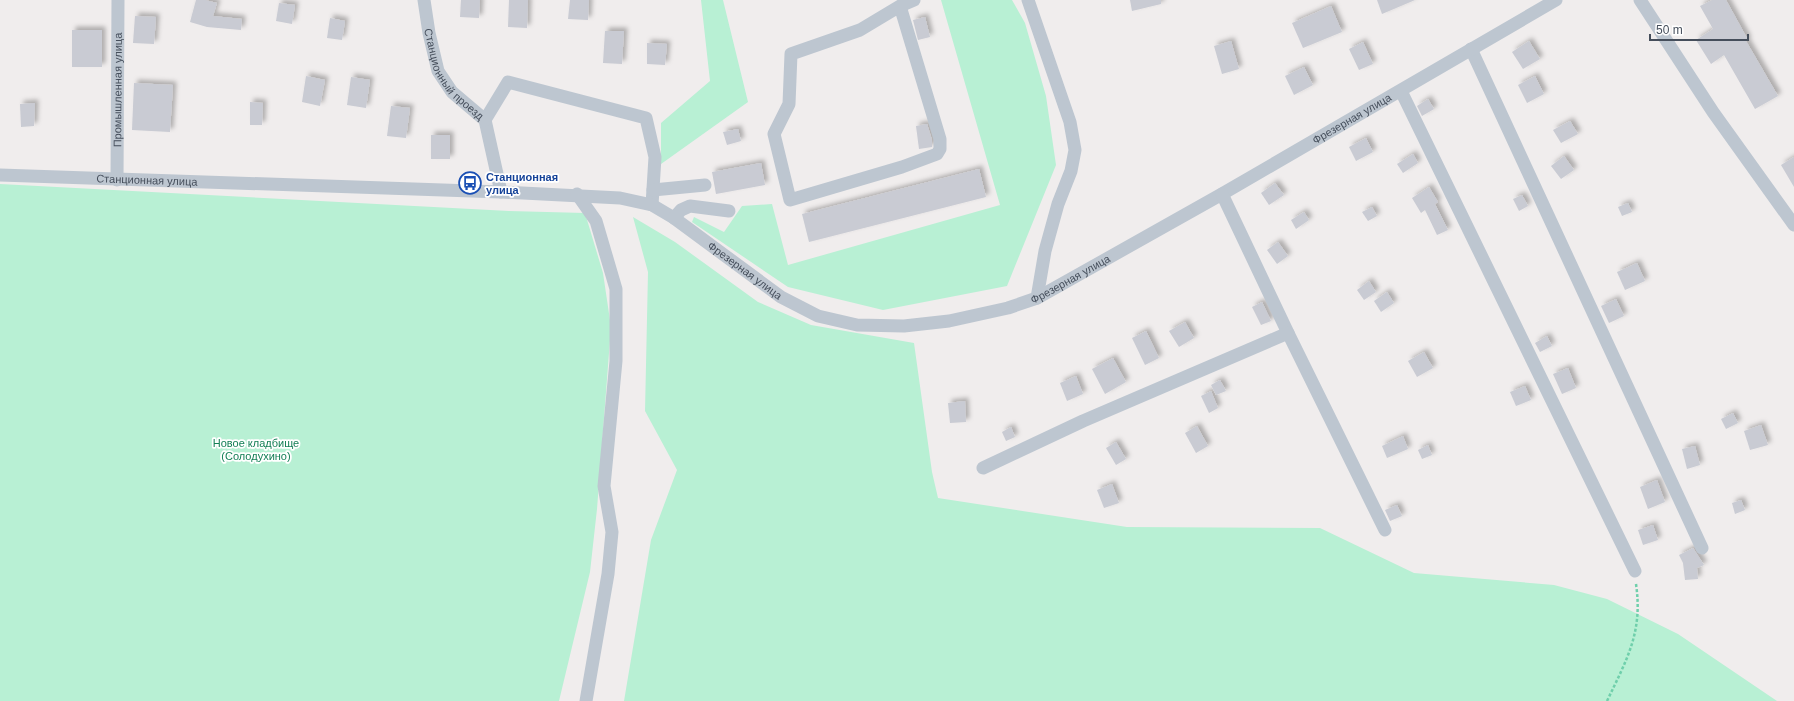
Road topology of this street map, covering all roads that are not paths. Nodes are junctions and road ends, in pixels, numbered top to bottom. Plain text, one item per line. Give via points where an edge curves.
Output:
1 (118, 0) edge
2 (424, 0) edge
3 (914, 0) edge
4 (1028, 0) edge
5 (1556, 0) edge
6 (1640, 0) edge
7 (900, 6) junction
8 (1471, 49) junction
9 (1401, 90) junction
10 (485, 120) junction
11 (0, 175) edge
12 (117, 180) junction
13 (705, 185) dead end
14 (653, 190) junction
15 (501, 192) junction
16 (577, 194) junction
17 (1222, 194) junction
18 (652, 205) junction
19 (729, 211) dead end
20 (674, 218) junction
21 (1794, 225) edge
22 (1037, 298) junction
23 (1288, 333) junction
24 (983, 468) dead end
25 (1385, 530) dead end
26 (1702, 548) dead end
27 (1635, 571) road end
28 (586, 701) edge

1 - 12 street, Промышленная улица
2 - 10 street, Станционный проезд via 438,71 452,92
3 - 7 street
4 - 22 street via 1070,122 1075,150 1071,171 1058,204
5 - 8 street, Фрезерная улица
6 - 21 street via 1713,112
7 - 7 street via 860,30 791,54 790,104 774,134 790,200 902,167 937,154 940,149 940,139
8 - 9 street, Фрезерная улица
8 - 26 street
9 - 17 street, Фрезерная улица
9 - 27 street
10 - 14 street via 508,82 646,118 655,157
10 - 15 street, Станционный проезд
11 - 12 street, Станционная улица
12 - 15 street, Станционная улица
13 - 14 street
14 - 18 street
15 - 16 street, Станционная улица
16 - 18 street, Станционная улица via 620,198
16 - 28 street via 596,221 616,289 616,361 604,486 612,532 608,574
17 - 22 street, Фрезерная улица
17 - 23 street
18 - 20 street, Фрезерная улица
19 - 20 street via 690,206 681,210
20 - 22 street, Фрезерная улица via 782,296 818,316 857,325 904,326 948,321 1008,308
23 - 24 street via 1083,421
23 - 25 street

